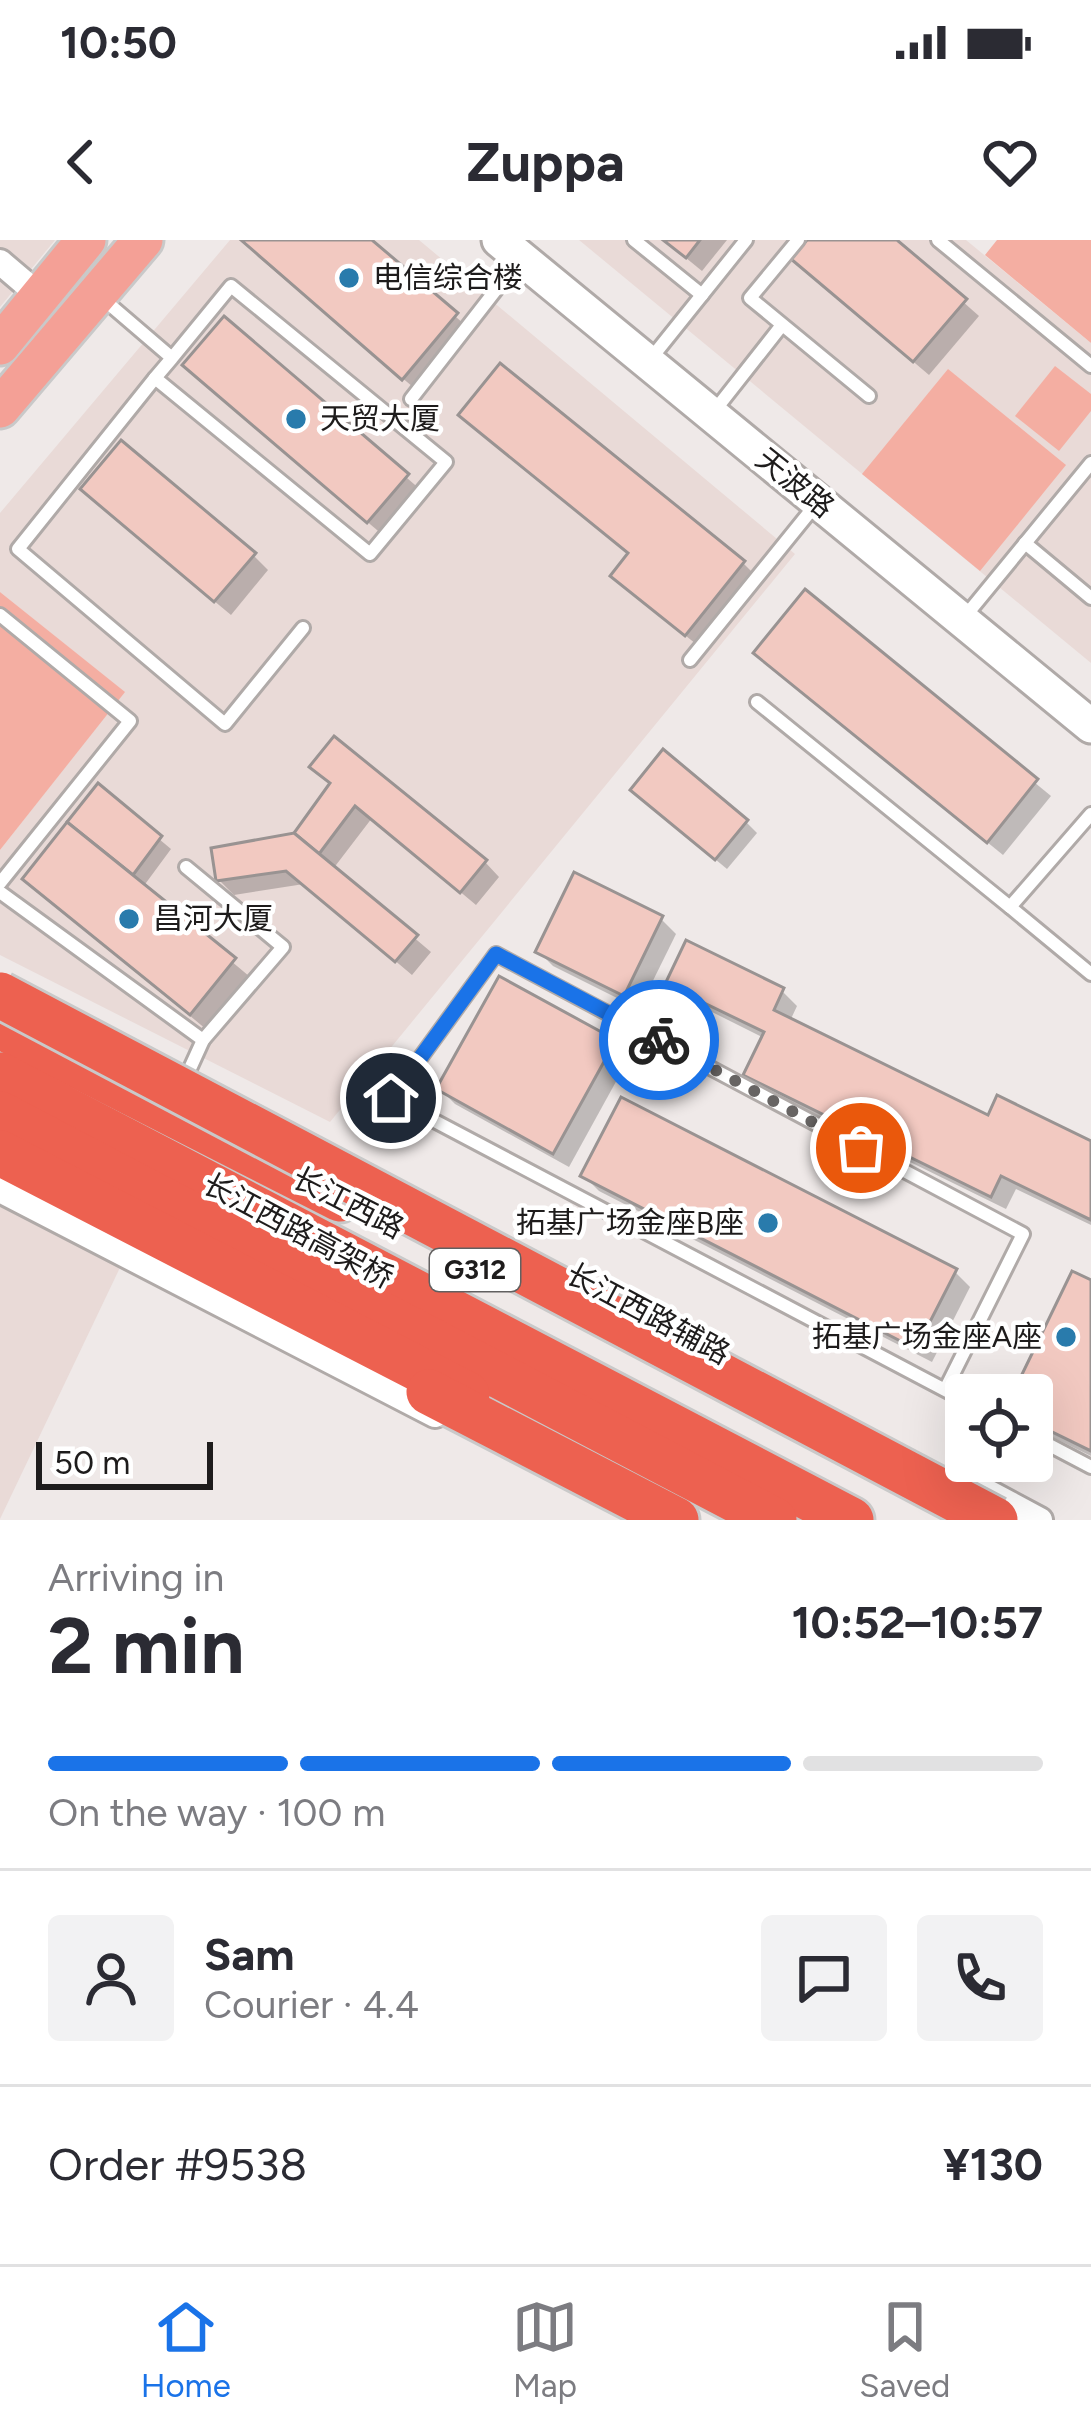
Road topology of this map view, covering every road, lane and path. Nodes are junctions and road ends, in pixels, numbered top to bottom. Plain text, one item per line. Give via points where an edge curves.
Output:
1 (86, 240) edge
2 (142, 240) edge
3 (634, 240) edge
4 (746, 240) edge
5 (798, 240) edge
6 (938, 240) edge
7 (510, 249) edge
8 (0, 262) edge
9 (97, 294) junction
10 (702, 295) junction
11 (40, 296) junction
12 (782, 325) junction
13 (0, 345) edge
14 (172, 358) junction
15 (648, 362) junction
16 (1091, 366) edge
17 (155, 378) junction
18 (869, 397) dead end
19 (411, 399) dead end
20 (0, 408) edge
21 (712, 415) junction
22 (1088, 473) edge
23 (818, 502) junction
24 (1025, 543) junction
25 (1091, 598) edge
26 (0, 615) edge
27 (962, 620) junction
28 (303, 628) dead end
29 (690, 660) dead end
30 (757, 702) dead end
31 (1091, 726) edge
32 (1091, 814) edge
33 (186, 867) dead end
34 (0, 887) edge
35 (1010, 907) junction
36 (0, 974) edge
37 (1091, 974) edge
38 (0, 995) edge
39 (0, 1026) edge
40 (203, 1040) junction
41 (188, 1072) junction
42 (0, 1075) edge
43 (0, 1114) edge
44 (0, 1153) edge
45 (0, 1171) edge
46 (0, 1190) edge
47 (945, 1390) joint
48 (1053, 1447) edge
49 (1091, 1467) edge
50 (638, 1520) edge
51 (676, 1520) edge
52 (711, 1520) edge
53 (774, 1520) edge
54 (851, 1520) edge
55 (947, 1520) edge
56 (995, 1520) edge
57 (1040, 1520) edge

1 - 11 main road
2 - 9 main road
3 - 10 lane
4 - 10 lane
5 - 12 lane via 750,298
6 - 16 lane
7 - 15 street, 天波路
7 - 19 lane
8 - 11 street
9 - 14 lane
9 - 20 main road
10 - 15 lane
11 - 13 main road
12 - 18 lane
12 - 21 lane
14 - 17 lane
14 - 17 lane via 231,286 446,462 370,554
15 - 21 street, 天波路
17 - 28 lane via 18,549 225,724
21 - 23 street, 天波路
22 - 24 lane
23 - 27 street, 天波路
23 - 29 lane
24 - 25 lane
24 - 27 lane
26 - 34 lane via 130,722
27 - 31 street, 天波路
30 - 35 lane
32 - 35 lane
33 - 40 lane via 283,947
34 - 40 lane
35 - 37 lane
36 - 41 street, 长江西路辅路
38 - 56 highway, bridge
39 - 55 highway, 长江西路 / G312
40 - 41 lane
41 - 57 street, 长江西路辅路
42 - 54 highway, 长江西路高架桥
43 - 53 highway, 长江西路高架桥
44 - 52 highway
45 - 51 highway
46 - 50 street
47 - 47 lane via 863,1347 391,1098 496,954 1023,1234
48 - 49 lane

